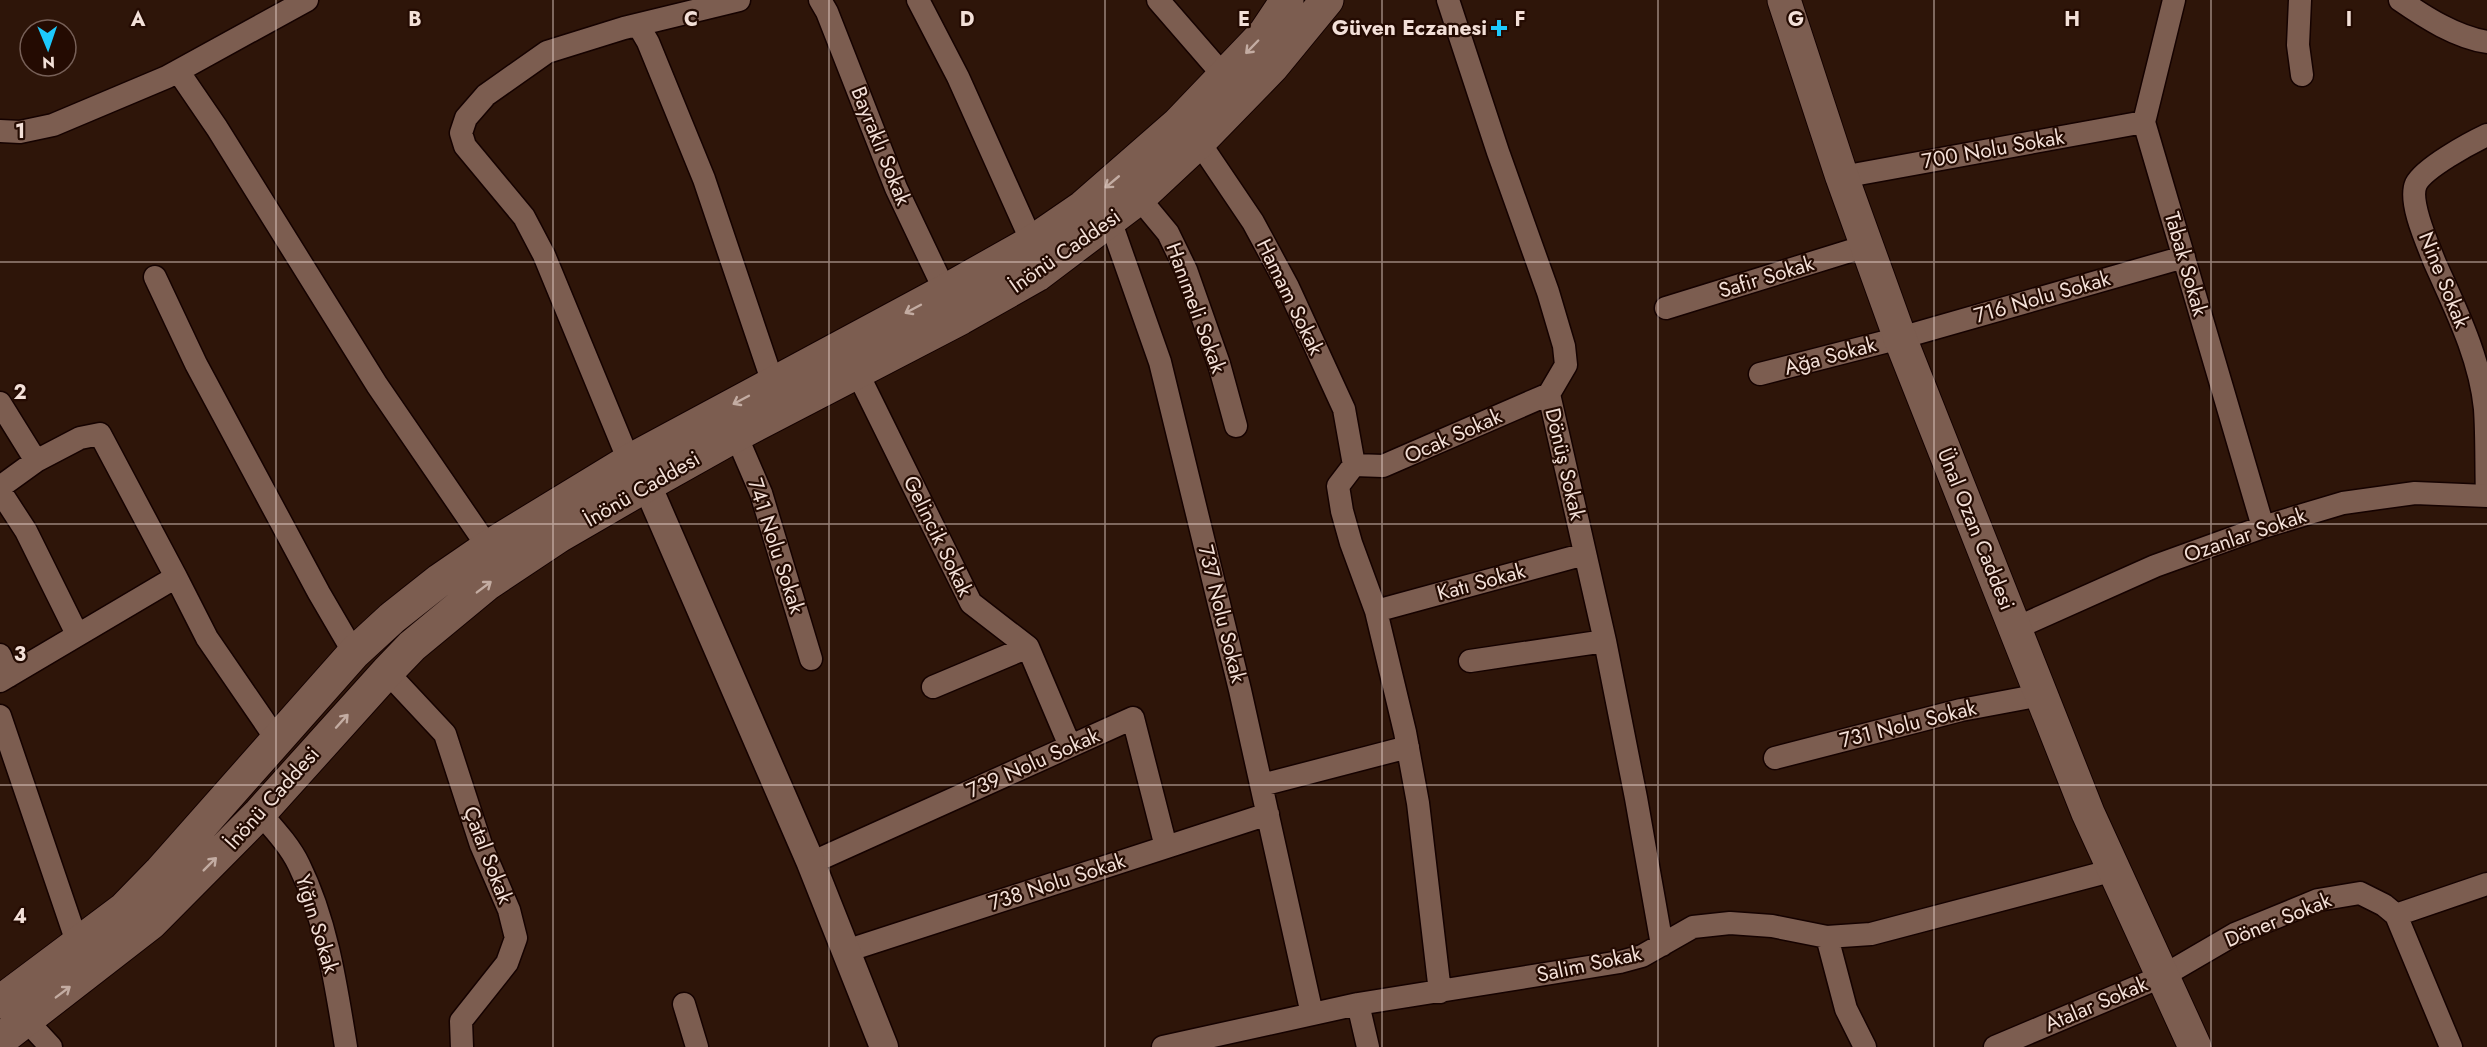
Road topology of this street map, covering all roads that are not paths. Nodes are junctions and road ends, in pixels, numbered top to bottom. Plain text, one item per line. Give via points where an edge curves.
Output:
1 (308, 0) edge
2 (739, 0) edge
3 (820, 0) edge
4 (918, 0) edge
5 (1158, 0) edge
6 (1287, 0) edge
7 (1327, 0) edge
8 (1448, 0) edge
9 (1784, 0) edge
10 (2174, 0) edge
11 (2300, 0) edge
12 (2400, 0) edge
13 (638, 25) junction
14 (2487, 42) edge
15 (178, 71) junction
16 (2302, 75) dead end
17 (1224, 76) junction
18 (2144, 122) junction
19 (0, 131) edge
20 (2487, 135) edge
21 (1199, 142) junction
22 (1842, 177) junction
23 (1139, 198) junction
24 (1110, 220) junction
25 (1032, 242) junction
26 (1866, 246) junction
27 (2184, 257) junction
28 (155, 278) dead end
29 (945, 291) junction
30 (1666, 308) dead end
31 (1900, 338) junction
32 (857, 372) junction
33 (1760, 374) dead end
34 (773, 383) junction
35 (1549, 394) junction
36 (0, 403) edge
37 (1236, 426) dead end
38 (736, 435) junction
39 (36, 461) junction
40 (1354, 465) junction
41 (638, 473) junction
42 (0, 489) edge
43 (2487, 496) edge
44 (2263, 527) junction
45 (488, 547) junction
46 (1585, 554) junction
47 (176, 577) junction
48 (1376, 611) junction
49 (2016, 628) junction
50 (77, 634) junction
51 (1605, 640) junction
52 (1028, 647) junction
53 (354, 653) junction
54 (811, 659) dead end
55 (1470, 661) dead end
56 (3, 671) edge
57 (387, 672) junction
58 (933, 687) dead end
59 (2041, 694) junction
60 (0, 716) edge
61 (277, 740) junction
62 (1070, 746) junction
63 (1408, 747) junction
64 (1775, 758) dead end
65 (1262, 785) junction
66 (260, 813) junction
67 (1268, 814) junction
68 (1167, 847) junction
69 (811, 863) junction
70 (2114, 870) junction
71 (2487, 884) edge
72 (2396, 915) junction
73 (1827, 937) junction
74 (78, 945) junction
75 (1662, 945) junction
76 (846, 951) junction
77 (2163, 976) junction
78 (1440, 992) junction
79 (684, 1004) dead end
80 (1358, 1004) junction
81 (13, 1011) edge
82 (1312, 1014) junction
83 (0, 1040) edge
84 (51, 1047) edge
85 (346, 1047) edge
86 (462, 1047) edge
87 (697, 1047) edge
88 (884, 1047) edge
89 (1163, 1047) edge
90 (1368, 1047) edge
91 (1866, 1047) edge
92 (1995, 1047) edge
93 (2195, 1047) edge
94 (2451, 1047) edge

1 - 15 street
2 - 13 street
3 - 29 street, Bayraklı Sokak via 896,188
4 - 25 street via 958,77
5 - 17 street
6 -> 17 main road, İnönü Caddesi via 1265,33
7 - 21 main road, İnönü Caddesi via 1272,67
8 - 35 street, Dönüş Sokak via 1564,346 1566,365
9 - 22 main road, Ünal Ozan Caddesi
10 - 18 street
11 - 16 street via 2298,45
12 - 14 street via 2425,17 2473,40
13 - 34 street via 704,179
13 - 41 street via 547,52 486,95 466,118 461,132 465,146 524,217 544,255
15 - 19 street via 53,125 20,132
15 - 45 street via 377,385
17 -> 25 main road, İnönü Caddesi via 1131,166 1083,207
18 - 22 street, 700 Nolu Sokak
18 - 27 street, Tabak Sokak
20 - 43 street, Nine Sokak via 2459,149 2423,176 2414,193 2423,233 2477,366 2486,410
21 - 23 main road, İnönü Caddesi
21 - 40 street, Hamam Sokak via 1253,222 1288,287 1344,409
22 - 26 main road, Ünal Ozan Caddesi
23 - 24 main road, İnönü Caddesi
23 - 37 street, Hanımeli Sokak via 1168,233 1186,270
24 - 32 main road, İnönü Caddesi via 1037,275
24 - 65 street, 737 Nolu Sokak via 1160,362
25 - 29 main road, İnönü Caddesi
26 - 30 street, Safir Sokak
26 - 31 main road, Ünal Ozan Caddesi
27 - 31 street, 716 Nolu Sokak
27 - 44 street, Tabak Sokak
28 - 53 street via 196,364
29 -> 34 main road, İnönü Caddesi
31 - 33 street, Ağa Sokak
31 - 49 main road, Ünal Ozan Caddesi
32 - 38 main road, İnönü Caddesi
32 - 52 street, Gelincik Sokak via 971,603
34 -> 41 main road, İnönü Caddesi
35 - 40 street, Ocak Sokak via 1383,466
35 - 46 street, Dönüş Sokak
36 - 39 street
38 - 41 main road, İnönü Caddesi
38 - 54 street, 741 Nolu Sokak via 761,493
39 - 42 street
39 - 47 street via 80,438 100,434
40 - 48 street via 1338,486 1342,511
41 - 45 main road, İnönü Caddesi
57 -> 41 main road, İnönü Caddesi via 412,646 487,584 559,537
41 - 69 street
42 - 50 street via 26,531
43 - 44 street, Ozanlar Sokak via 2415,493 2343,503
44 - 49 street, Ozanlar Sokak via 2156,566
45 - 53 main road, İnönü Caddesi via 440,580
46 - 48 street, Katı Sokak
46 - 51 street, Dönüş Sokak
47 - 50 street
47 - 61 street via 207,638
48 - 63 street
49 - 59 main road, Ünal Ozan Caddesi
50 - 56 street
51 - 55 street
51 - 75 street, Dönüş Sokak
52 - 58 street
52 - 62 street, Gelincik Sokak
53 - 61 main road, İnönü Caddesi
66 -> 57 main road, İnönü Caddesi
57 - 86 street, Çatal Sokak via 445,734 516,938 507,963 461,1021
59 - 64 street, 731 Nolu Sokak via 1961,710
59 - 70 main road, Ünal Ozan Caddesi
60 - 74 street
61 - 74 main road, İnönü Caddesi via 154,879
62 - 68 street, 739 Nolu Sokak via 1133,718
62 - 69 street, 739 Nolu Sokak
63 - 65 street
63 - 78 street
65 - 67 street, 737 Nolu Sokak
81 -> 66 main road, İnönü Caddesi via 152,923
66 - 85 street, Yığın Sokak via 298,863 316,908 332,958
67 - 68 street, 738 Nolu Sokak
67 - 82 street, 737 Nolu Sokak
68 - 76 street, 738 Nolu Sokak
69 - 76 street
70 - 73 street, Salim Sokak via 1871,934
70 - 77 main road, Ünal Ozan Caddesi
71 - 72 street
72 - 77 street, Döner Sokak via 2360,893 2318,900 2235,934
72 - 94 street
73 - 75 street, Salim Sokak via 1730,922 1693,927
73 - 91 street via 1846,1010
74 - 81 main road, İnönü Caddesi
75 - 78 street, Salim Sokak via 1620,962
76 - 88 street
77 - 92 street, Atalar Sokak
77 - 93 main road, Ünal Ozan Caddesi
78 - 80 street, Salim Sokak
79 - 87 street
80 - 82 street, Salim Sokak
80 - 90 street
81 - 83 main road, İnönü Caddesi
81 - 84 street
82 - 89 street, Salim Sokak

